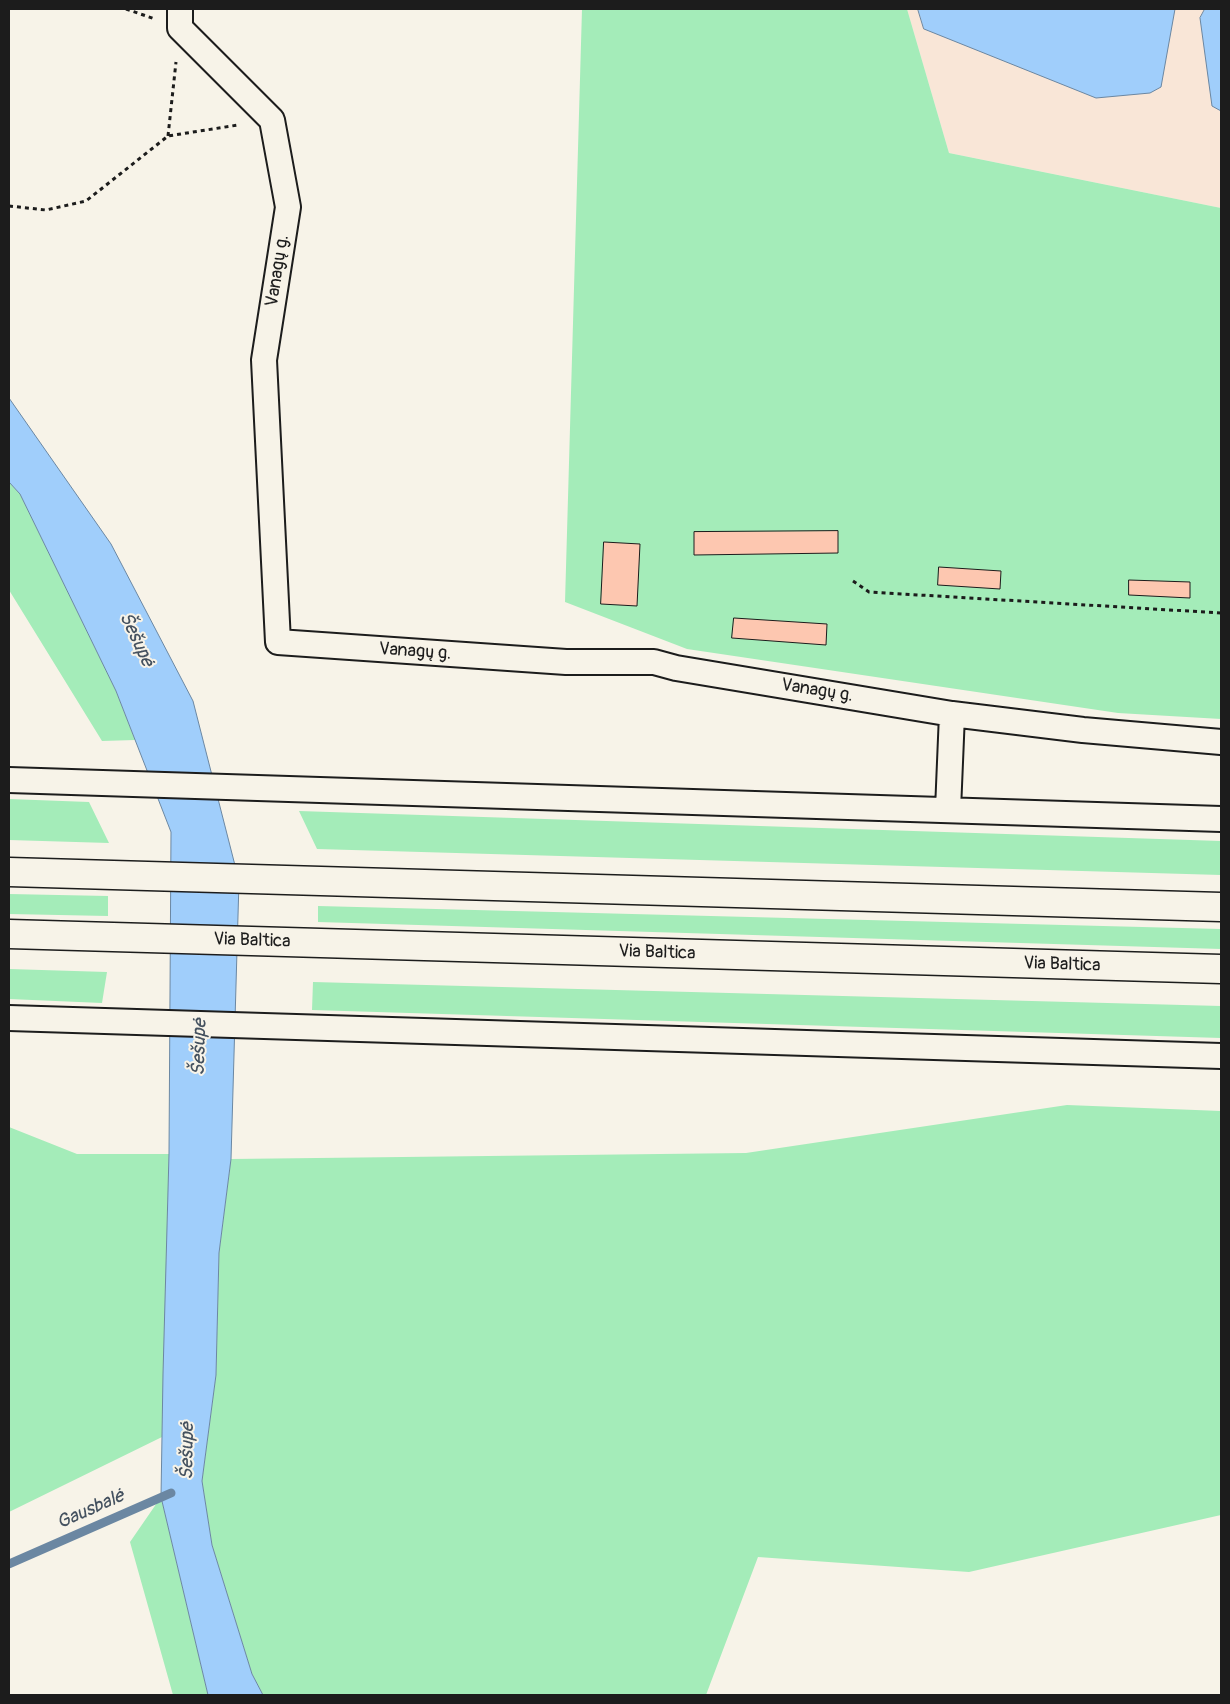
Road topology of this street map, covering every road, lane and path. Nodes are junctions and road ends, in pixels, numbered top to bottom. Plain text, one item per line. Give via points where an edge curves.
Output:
1 (126, 9) edge
2 (180, 19) edge
3 (272, 120) junction
4 (168, 136) junction
5 (9, 206) edge
6 (853, 581) dead end
7 (1221, 613) edge
8 (952, 714) junction
9 (1221, 742) edge
10 (9, 780) edge
11 (948, 810) junction
12 (1221, 819) edge
13 (9, 872) edge
14 (1221, 907) edge
15 (9, 934) edge
16 (1221, 969) edge
17 (9, 1018) edge
18 (1221, 1056) edge

1 - 2 path
2 - 3 street
2 - 4 path
3 - 4 path
3 - 8 street, Vanagų g. via 288,208 264,360 278,642 566,662 654,662
4 - 5 path via 86,201 46,210
6 - 7 path via 869,592
8 - 9 street, Vanagų g.
8 - 11 street
10 - 11 street
11 - 12 street
13 - 14 highway
15 - 16 highway, Via Baltica
17 - 18 street

